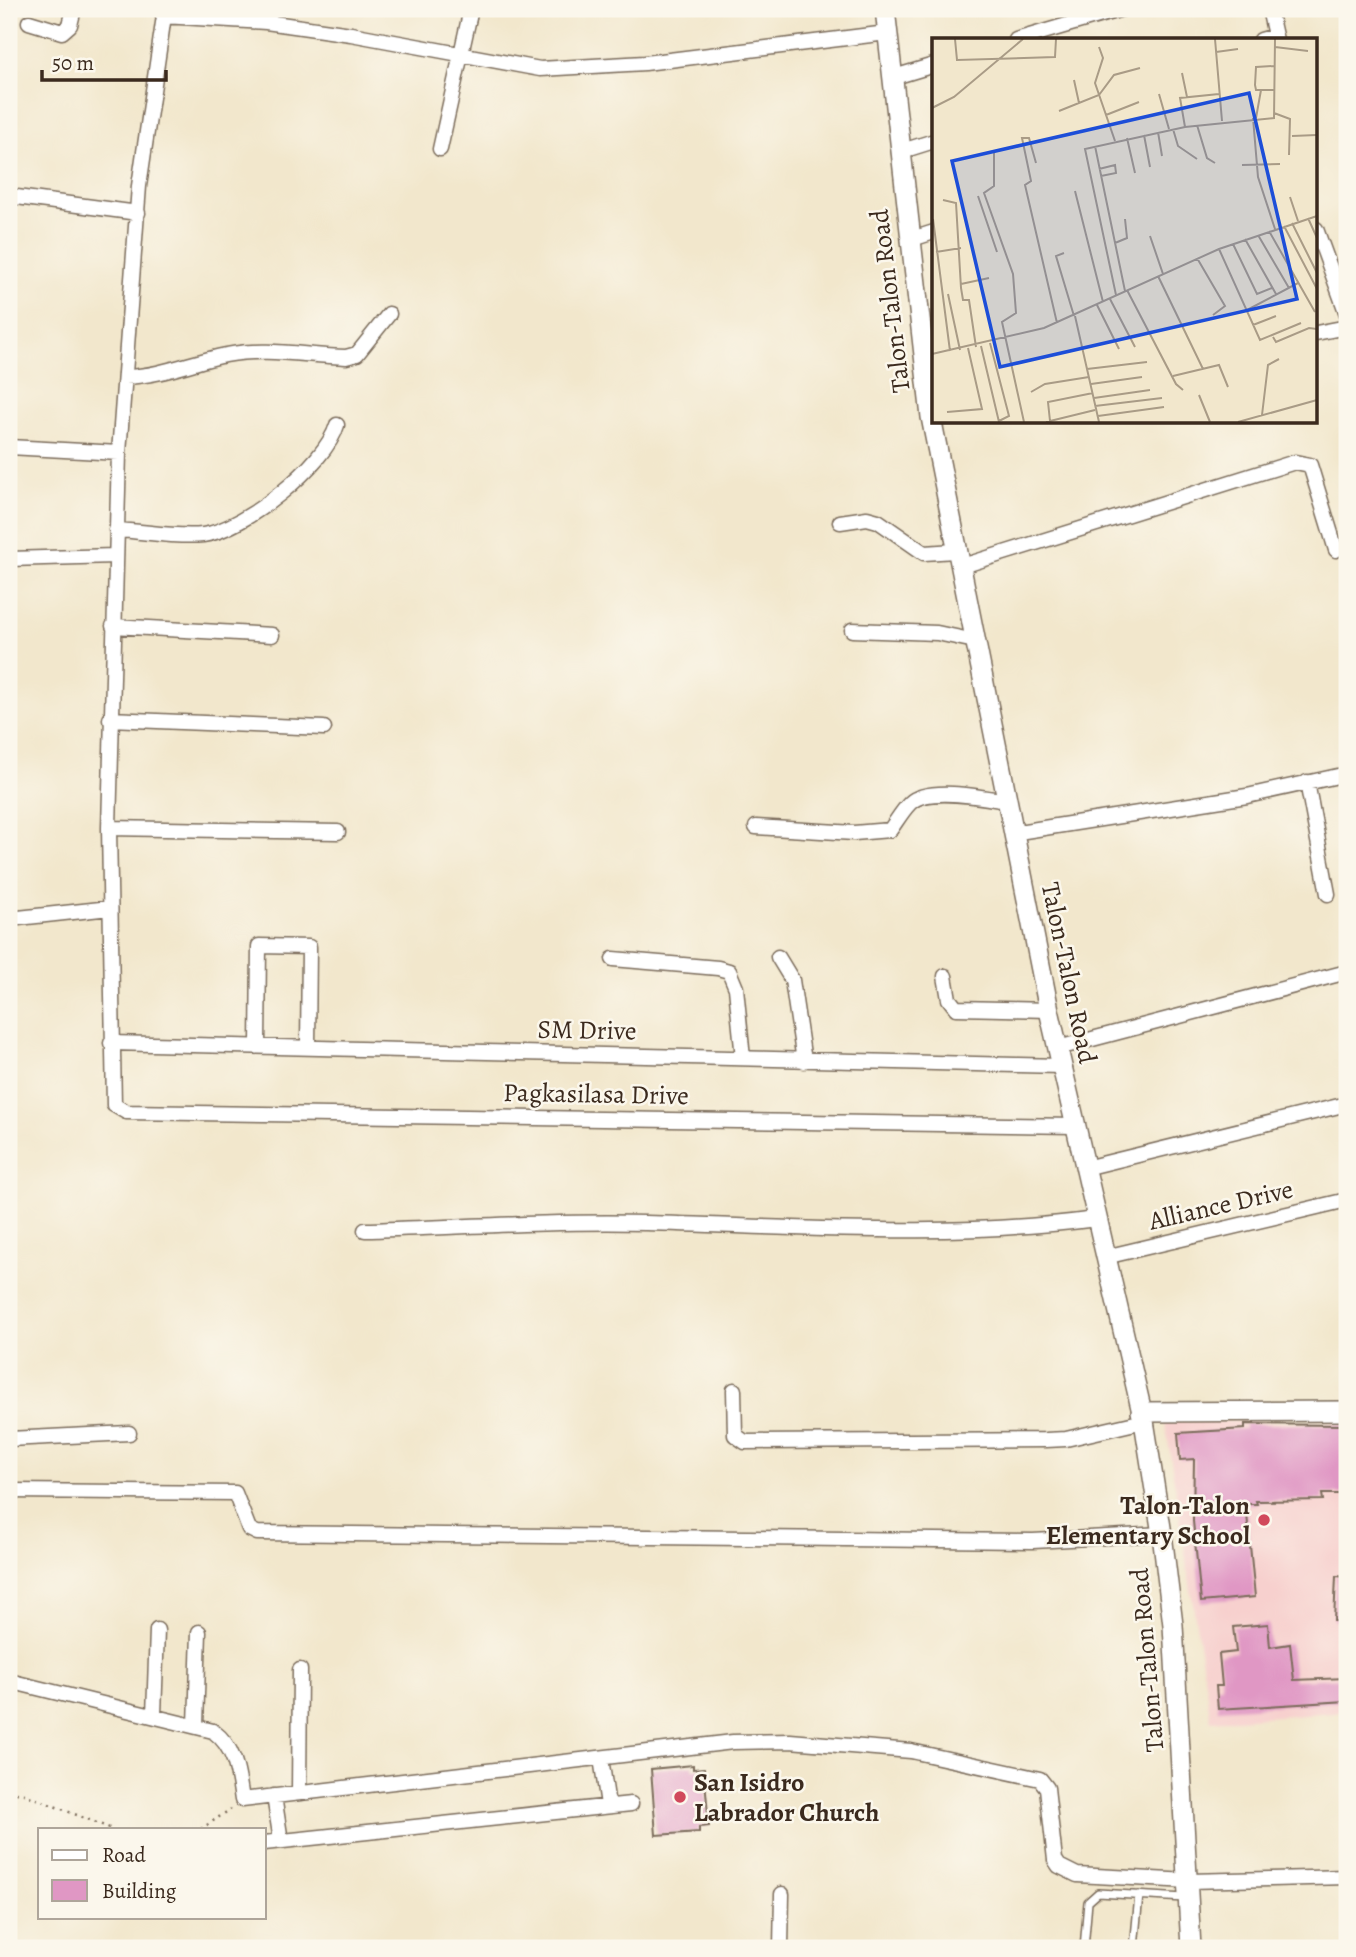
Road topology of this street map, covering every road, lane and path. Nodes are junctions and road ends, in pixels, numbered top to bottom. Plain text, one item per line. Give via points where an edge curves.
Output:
1 (74, 9) edge
2 (471, 9) edge
3 (885, 9) edge
4 (1122, 9) edge
5 (1269, 9) edge
6 (164, 12) edge
7 (29, 22) dead end
8 (887, 33) junction
9 (1023, 38) edge
10 (1271, 38) edge
11 (461, 54) junction
12 (932, 66) edge
13 (891, 78) junction
14 (932, 142) edge
15 (440, 149) dead end
16 (900, 152) junction
17 (9, 196) edge
18 (138, 213) junction
19 (932, 233) edge
20 (1318, 234) edge
21 (909, 240) junction
22 (389, 314) dead end
23 (1347, 314) edge
24 (926, 321) edge
25 (1347, 327) edge
26 (1318, 333) edge
27 (125, 377) junction
28 (932, 417) edge
29 (933, 424) edge
30 (337, 425) dead end
31 (9, 447) edge
32 (119, 453) junction
33 (840, 522) dead end
34 (116, 530) junction
35 (1336, 550) dead end
36 (115, 556) junction
37 (9, 559) edge
38 (957, 559) junction
39 (113, 626) junction
40 (852, 630) dead end
41 (272, 635) dead end
42 (975, 641) junction
43 (110, 719) junction
44 (324, 728) dead end
45 (1347, 774) edge
46 (1307, 782) junction
47 (1006, 801) junction
48 (756, 827) dead end
49 (109, 828) junction
50 (338, 832) dead end
51 (1012, 833) junction
52 (1328, 894) dead end
53 (110, 908) junction
54 (9, 919) edge
55 (778, 957) dead end
56 (613, 959) dead end
57 (1347, 972) edge
58 (946, 976) dead end
59 (1049, 1010) junction
60 (111, 1043) junction
61 (258, 1046) junction
62 (308, 1048) junction
63 (1059, 1057) junction
64 (743, 1058) junction
65 (804, 1060) junction
66 (1347, 1104) edge
67 (1075, 1126) junction
68 (1085, 1168) junction
69 (1347, 1200) edge
70 (1096, 1219) junction
71 (365, 1230) dead end
72 (1105, 1257) junction
73 (734, 1390) dead end
74 (1347, 1411) edge
75 (1143, 1416) junction
76 (129, 1433) dead end
77 (9, 1439) edge
78 (9, 1491) edge
79 (1162, 1534) junction
80 (157, 1630) dead end
81 (199, 1632) dead end
82 (300, 1670) dead end
83 (9, 1681) edge
84 (155, 1715) junction
85 (196, 1725) junction
86 (601, 1758) junction
87 (9, 1792) edge
88 (299, 1793) junction
89 (274, 1796) junction
90 (243, 1800) junction
91 (631, 1804) dead end
92 (608, 1805) junction
93 (109, 1828) edge
94 (202, 1828) edge
95 (281, 1841) junction
96 (266, 1843) edge
97 (1347, 1877) edge
98 (1189, 1890) junction
99 (782, 1894) dead end
100 (1139, 1895) junction
101 (781, 1948) edge
102 (1084, 1948) edge
103 (1134, 1948) edge
104 (1191, 1948) edge

1 - 7 street via 70,25 62,32
2 - 11 street
3 - 8 street, Talon-Talon Road
4 - 9 street
5 - 10 street
6 - 11 street via 266,22
6 - 18 street
8 - 11 street via 572,69 540,69
8 - 13 street, Talon-Talon Road
11 - 15 street
12 - 13 street
13 - 16 street, Talon-Talon Road
14 - 16 street
16 - 21 street, Talon-Talon Road
17 - 18 street
18 - 27 street
19 - 21 street
20 - 23 street
21 - 24 street, Talon-Talon Road
22 - 27 street via 363,348 346,357 249,352 150,376
24 - 28 street, Talon-Talon Road
25 - 26 street
27 - 32 street
29 - 38 street, Talon-Talon Road
30 - 34 street via 328,447 309,468 232,525 203,535
31 - 32 street
32 - 34 street
33 - 38 street via 878,521 924,552
34 - 36 street
35 - 38 street via 1314,472 1310,465 1295,462
36 - 37 street
36 - 39 street
38 - 42 street, Talon-Talon Road
39 - 41 street
39 - 43 street
40 - 42 street via 926,632
42 - 47 street, Talon-Talon Road
43 - 44 street
43 - 49 street
45 - 46 street
46 - 51 street via 1247,796
46 - 52 street
47 - 48 street via 924,795 911,802 890,830 854,833
47 - 51 street, Talon-Talon Road
49 - 50 street
49 - 53 street
51 - 59 street, Talon-Talon Road
53 - 54 street
53 - 60 street
55 - 65 street via 792,980
56 - 64 street via 729,971 736,988
57 - 63 street, SM Drive
58 - 59 street via 949,999 956,1007
59 - 63 street, Talon-Talon Road
60 - 61 street, SM Drive
60 - 67 street, Pagkasilasa Drive via 117,1109
61 - 62 street, SM Drive
61 - 62 street via 260,946 309,947
62 - 64 street, SM Drive
63 - 65 street, SM Drive
63 - 67 street, Talon-Talon Road
64 - 65 street, SM Drive
66 - 68 street
67 - 68 street, Talon-Talon Road
68 - 70 street, Talon-Talon Road
69 - 72 street, Alliance Drive
70 - 71 street via 1003,1230 808,1231 645,1223
70 - 72 street, Talon-Talon Road
72 - 75 street, Talon-Talon Road
73 - 75 street via 735,1435 745,1442 1066,1439
74 - 75 street
75 - 79 street, Talon-Talon Road
76 - 77 street
78 - 79 street via 235,1493 249,1529 257,1533 1032,1541
79 - 98 street, Talon-Talon Road via 1173,1625
80 - 84 street
81 - 85 street
82 - 88 street
83 - 84 street
84 - 85 street
85 - 90 street via 213,1731 229,1748
86 - 88 street
86 - 92 street
86 - 98 street via 733,1742 790,1741 911,1751 1027,1773 1047,1788 1059,1866 1077,1875
87 - 93 path
88 - 89 street
89 - 90 street
89 - 95 street
90 - 94 path
91 - 92 street
92 - 95 street
95 - 96 street
97 - 98 street
98 - 100 lane
98 - 104 street, Talon-Talon Road
99 - 101 street
100 - 102 lane via 1098,1893 1088,1902
100 - 103 lane

